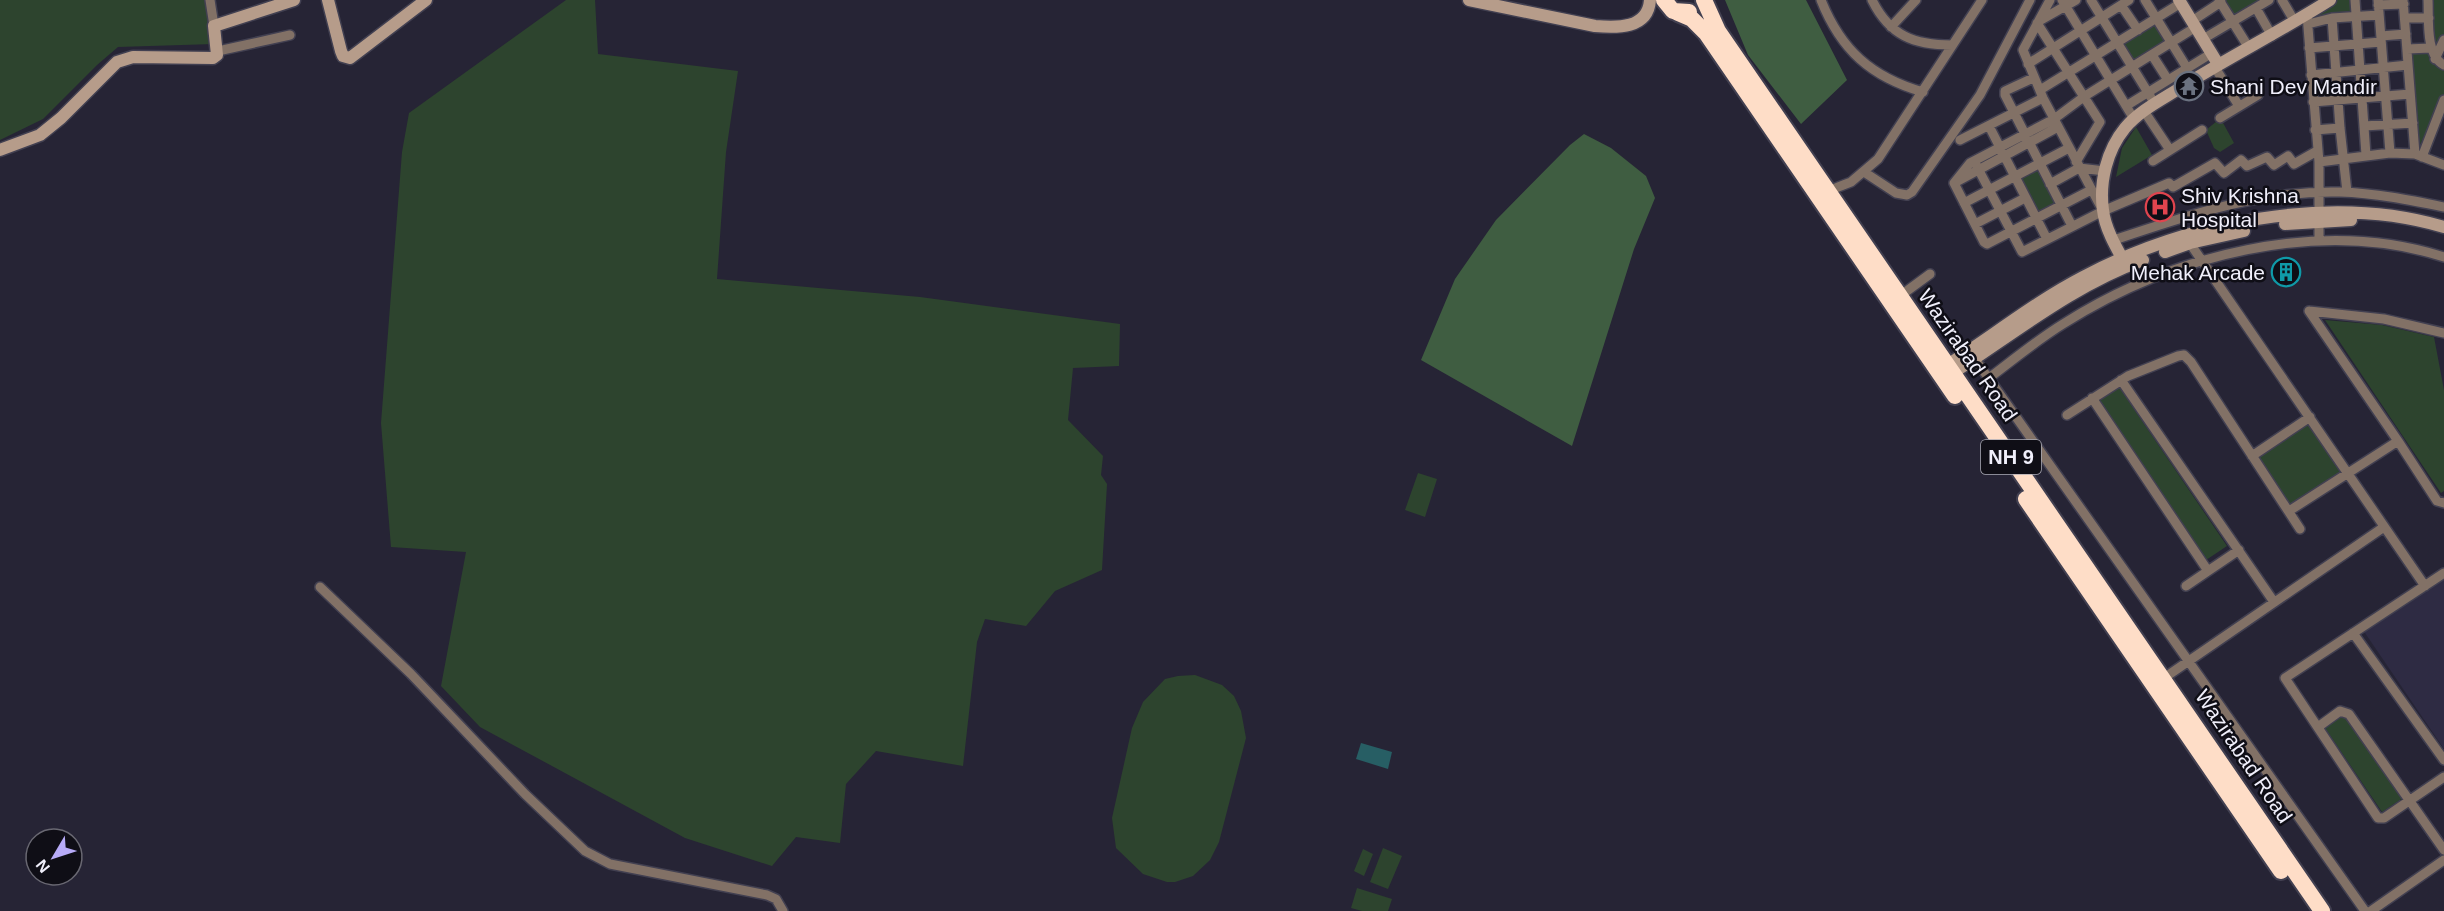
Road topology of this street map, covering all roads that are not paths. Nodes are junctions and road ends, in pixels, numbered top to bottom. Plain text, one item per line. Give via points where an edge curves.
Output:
1 (212, 0) edge
2 (294, 0) edge
3 (328, 0) edge
4 (426, 0) edge
5 (1469, 0) edge
6 (1650, 0) edge
7 (1664, 0) edge
8 (1703, 0) edge
9 (1821, 0) edge
10 (1872, 0) edge
11 (1916, 0) edge
12 (1982, 0) edge
13 (2030, 0) edge
14 (2050, 0) edge
15 (2076, 0) edge
16 (2091, 0) edge
17 (2145, 0) edge
18 (2269, 0) edge
19 (2282, 0) edge
20 (2355, 0) edge
21 (2428, 0) edge
22 (2181, 1) edge
23 (2220, 1) edge
24 (2125, 2) edge
25 (2321, 2) edge
26 (2404, 2) edge
27 (2063, 3) edge
28 (2378, 7) edge
29 (2256, 8) junction
30 (1678, 13) junction
31 (2101, 17) junction
32 (2356, 17) junction
33 (2332, 18) junction
34 (2405, 18) junction
35 (2429, 18) junction
36 (2156, 19) junction
37 (2304, 20) junction
38 (2233, 21) junction
39 (2038, 22) junction
40 (2194, 24) junction
41 (214, 26) junction
42 (1892, 27) junction
43 (2080, 30) junction
44 (2138, 30) junction
45 (2406, 34) junction
46 (290, 35) dead end
47 (2272, 36) junction
48 (2203, 39) junction
49 (2381, 39) junction
50 (2444, 40) edge
51 (2117, 43) junction
52 (2171, 43) junction
53 (2358, 44) junction
54 (1952, 45) junction
55 (2334, 46) junction
56 (2054, 47) junction
57 (2249, 48) junction
58 (2309, 48) junction
59 (2432, 48) junction
60 (2407, 50) junction
61 (218, 51) junction
62 (2152, 55) junction
63 (2096, 56) junction
64 (2435, 59) junction
65 (2215, 61) junction
66 (2028, 64) junction
67 (2408, 64) junction
68 (2444, 65) edge
69 (2132, 67) junction
70 (2187, 68) junction
71 (2383, 68) junction
72 (2360, 70) junction
73 (2070, 73) junction
74 (2336, 73) junction
75 (2311, 75) junction
76 (2033, 78) junction
77 (2168, 80) junction
78 (2110, 81) junction
79 (1923, 92) junction
80 (2148, 92) junction
81 (2042, 94) junction
82 (2410, 94) junction
83 (2258, 95) dead end
84 (2085, 96) junction
85 (2385, 97) junction
86 (2362, 99) junction
87 (2444, 100) edge
88 (2338, 101) junction
89 (2313, 102) junction
90 (2126, 106) junction
91 (2239, 106) junction
92 (2150, 107) junction
93 (2014, 113) junction
94 (2220, 118) dead end
95 (2134, 119) junction
96 (2056, 123) junction
97 (2388, 123) junction
98 (2413, 123) junction
99 (2433, 125) junction
100 (1989, 126) junction
101 (2364, 126) junction
102 (2340, 128) junction
103 (2202, 130) dead end
104 (2315, 130) junction
105 (2444, 130) edge
106 (2027, 139) junction
107 (1960, 140) dead end
108 (2069, 148) junction
109 (0, 150) edge
110 (2170, 150) junction
111 (2002, 152) junction
112 (2390, 153) junction
113 (2366, 154) junction
114 (2419, 156) junction
115 (2318, 157) junction
116 (2344, 159) junction
117 (2153, 161) dead end
118 (2040, 164) junction
119 (2078, 165) junction
120 (2444, 165) edge
121 (1976, 166) junction
122 (2105, 171) junction
123 (1864, 172) junction
124 (2015, 177) junction
125 (2050, 184) junction
126 (1989, 190) junction
127 (2091, 190) junction
128 (1828, 191) junction
129 (2320, 192) junction
130 (2347, 192) junction
131 (2025, 198) junction
132 (1964, 203) junction
133 (2061, 206) junction
134 (2444, 207) edge
135 (2000, 211) junction
136 (2103, 211) junction
137 (2319, 217) junction
138 (2036, 219) junction
139 (1975, 224) junction
140 (2072, 226) junction
141 (2444, 227) edge
142 (2010, 232) junction
143 (2444, 235) edge
144 (2047, 239) junction
145 (2114, 240) junction
146 (2188, 240) junction
147 (2319, 241) junction
148 (2444, 257) edge
149 (2202, 261) junction
150 (2125, 263) junction
151 (1930, 274) dead end
152 (1900, 296) junction
153 (2444, 333) edge
154 (1975, 358) junction
155 (1945, 372) junction
156 (1989, 378) junction
157 (2121, 380) junction
158 (2092, 398) junction
159 (2067, 415) dead end
160 (2310, 417) junction
161 (2398, 441) junction
162 (2252, 456) junction
163 (2347, 472) junction
164 (2444, 503) edge
165 (2289, 511) junction
166 (2384, 527) junction
167 (2300, 529) dead end
168 (2239, 550) junction
169 (2208, 571) junction
170 (2444, 573) edge
171 (2425, 585) junction
172 (2186, 586) dead end
173 (320, 587) dead end
174 (2274, 602) junction
175 (2353, 633) junction
176 (2189, 661) junction
177 (2164, 678) junction
178 (2318, 727) junction
179 (2444, 760) edge
180 (2444, 777) edge
181 (2411, 801) junction
182 (2444, 850) edge
183 (2444, 860) edge
184 (783, 911) edge
185 (2309, 911) edge
186 (2322, 911) edge
187 (2365, 911) edge
188 (2370, 911) edge

1 - 41 street
2 - 41 street
3 - 4 street via 341,51 350,58
5 - 6 street via 1610,27 1640,21
7 - 30 highway, Wazirabad Road
8 - 30 highway via 1694,10
8 - 128 highway, Wazirabad Road / NH 9 via 1718,31
9 - 79 street via 1840,36 1870,68 1898,85
10 - 42 street
11 - 42 street
12 - 54 street
13 - 123 street via 1980,94 1912,192 1896,193
14 - 39 street
15 - 27 street
16 - 31 street
17 - 36 street
18 - 29 street
19 - 37 street
20 - 32 street
21 - 35 street
22 - 36 street
22 - 40 street
23 - 38 street
23 - 40 street
24 - 31 street
24 - 44 street
25 - 37 street
26 - 28 street
26 - 34 street
27 - 39 street
27 - 43 street
28 - 32 street
28 - 49 street
29 - 38 street
29 - 47 street
30 - 155 highway, Wazirabad Road / NH 9 via 1692,19 1706,33
31 - 43 street
31 - 51 street
32 - 33 street
32 - 53 street
33 - 37 street
33 - 55 street
34 - 35 street
34 - 45 street
35 - 59 street
36 - 44 street
36 - 52 street
37 - 47 street
37 - 58 street
38 - 48 street
38 - 57 street
39 - 56 street
39 - 66 street via 2023,50
40 - 48 street
40 - 52 street
41 - 61 street
42 - 54 street via 1911,41
43 - 56 street
43 - 63 street
44 - 51 street
45 - 49 street
45 - 60 street
46 - 61 street
47 - 57 street
48 - 65 street
49 - 53 street
49 - 71 street
50 - 64 street
51 - 63 street
51 - 69 street
52 - 62 street
52 - 70 street
53 - 55 street
53 - 72 street
54 - 79 street
55 - 58 street
55 - 74 street
56 - 66 street
56 - 73 street
57 - 65 street
58 - 75 street
59 - 60 street
59 - 64 street
60 - 67 street
61 - 109 street via 213,58 134,57 117,62 40,135
62 - 69 street
62 - 77 street
63 - 73 street
63 - 78 street
64 - 68 street
65 - 70 street
65 - 91 street
65 - 92 street
66 - 76 street
67 - 71 street
67 - 82 street
69 - 78 street
69 - 80 street
70 - 77 street
71 - 72 street
71 - 85 street
72 - 74 street
72 - 86 street
73 - 81 street
73 - 84 street
74 - 75 street
74 - 88 street
75 - 89 street
76 - 81 street
76 - 93 street via 2005,91
77 - 80 street
78 - 84 street
78 - 90 street
79 - 123 street via 1886,148
80 - 90 street
80 - 92 street
81 - 93 street
81 - 96 street
82 - 85 street
82 - 98 street
83 - 91 street
84 - 96 street
84 - 119 street via 2100,122
85 - 86 street
85 - 97 street
86 - 88 street
86 - 101 street
87 - 99 street
88 - 89 street
88 - 102 street
89 - 104 street
90 - 95 street
91 - 94 street
92 - 95 street
92 - 110 street
93 - 100 street
93 - 106 street
95 - 122 street via 2113,146
96 - 106 street
96 - 108 street
97 - 98 street
97 - 101 street
97 - 112 street
98 - 114 street
99 - 105 street
99 - 114 street
100 - 107 street
100 - 111 street
101 - 113 street
102 - 104 street
102 - 116 street
103 - 110 street
104 - 115 street
106 - 111 street
106 - 118 street
108 - 118 street
108 - 119 street
110 - 117 street
111 - 121 street
111 - 124 street
112 - 113 street
112 - 114 street
113 - 116 street
114 - 120 street
115 - 116 street
115 - 129 street
115 - 136 street via 2294,164 2288,156 2274,165 2267,157 2247,166 2241,160 2224,173 2216,163 2173,187 2169,183
116 - 130 street
118 - 124 street
118 - 125 street
119 - 122 street
119 - 125 street
119 - 127 street
121 - 126 street
121 - 132 street via 1966,166 1954,183
122 - 136 street
123 - 128 street
124 - 126 street
124 - 131 street
125 - 133 street
126 - 132 street
126 - 135 street
127 - 133 street
127 - 136 street
128 - 152 highway, Wazirabad Road / NH 9
129 - 130 street
129 - 137 street
129 - 145 street via 2220,205
130 - 134 street
131 - 135 street
131 - 138 street
132 - 139 street
133 - 138 street
133 - 140 street
135 - 139 street
135 - 142 street
136 - 140 street
136 - 145 street
137 - 141 street via 2388,215
137 - 143 street via 2367,220
137 - 146 street via 2223,226
137 - 147 street
138 - 142 street
138 - 144 street
139 - 142 street via 1986,243
140 - 144 street
142 - 144 street via 2022,252
145 - 150 street
146 - 149 street
146 - 150 street
147 - 148 street via 2382,243
147 - 149 street
149 - 156 street via 2103,301 2062,324
149 - 160 street
150 - 154 street via 2073,292
150 - 155 street via 2077,281
151 - 152 street
152 - 155 highway, Wazirabad Road / NH 9
153 - 161 street via 2384,318 2309,312
154 - 155 street
154 - 156 street
155 - 177 highway, Wazirabad Road / NH 9
155 - 185 highway, Wazirabad Road / NH 9
156 - 176 street
157 - 158 street
157 - 162 street via 2184,355
157 - 168 street
158 - 159 street
158 - 169 street
160 - 162 street
160 - 163 street
161 - 163 street
161 - 164 street via 2437,501
162 - 165 street
163 - 165 street
163 - 166 street
165 - 167 street
166 - 171 street
166 - 174 street
168 - 169 street
168 - 174 street
169 - 172 street
170 - 171 street
171 - 175 street
173 - 184 street via 585,851 610,864 767,895 776,899
174 - 176 street
175 - 178 street via 2285,678
175 - 179 street
176 - 177 street
176 - 187 street
177 - 186 highway, Wazirabad Road / NH 9
178 - 181 street via 2340,711 2349,714
178 - 181 street via 2378,818
180 - 181 street
181 - 182 street
183 - 188 street

